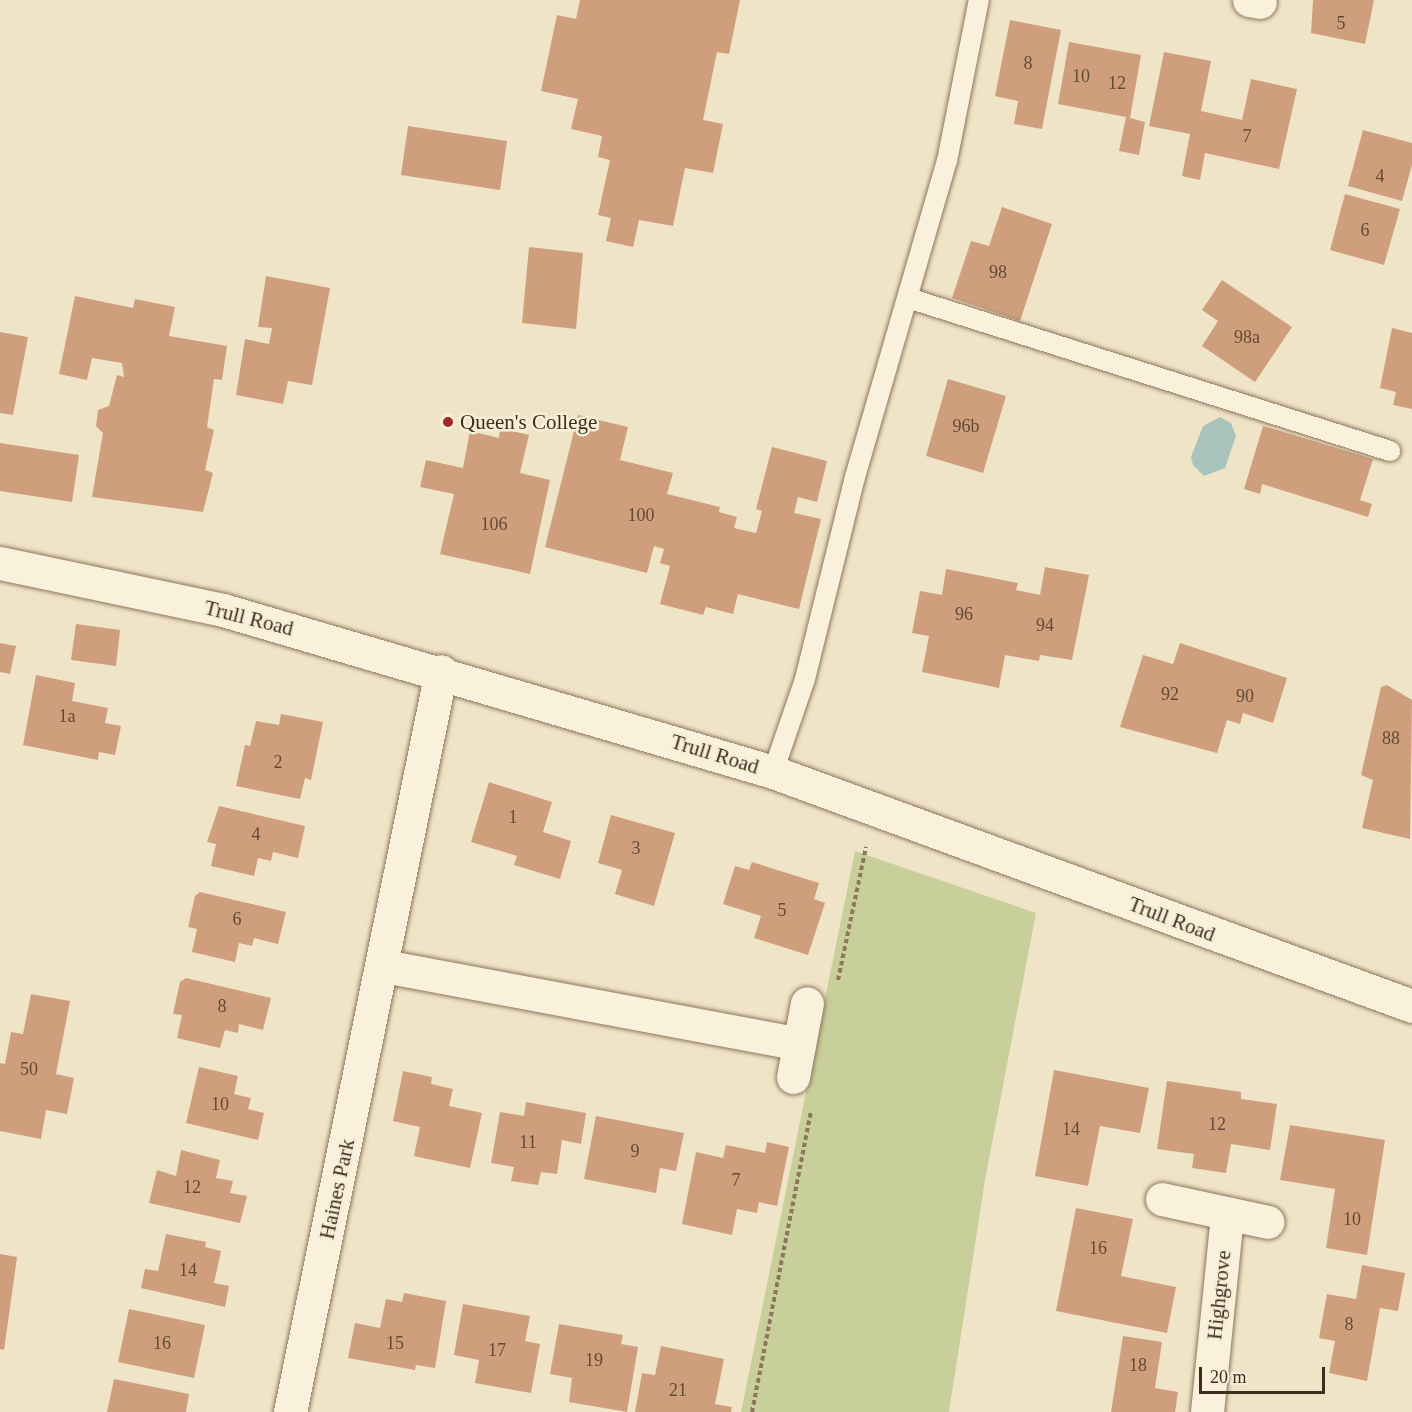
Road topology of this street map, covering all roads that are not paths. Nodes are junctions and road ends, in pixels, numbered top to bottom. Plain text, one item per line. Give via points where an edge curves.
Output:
1 (979, 0) edge
2 (908, 298) junction
3 (1390, 451) dead end
4 (0, 563) edge
5 (441, 671) junction
6 (773, 771) junction
7 (384, 966) junction
8 (807, 1003) dead end
9 (1412, 1006) edge
10 (799, 1044) junction
11 (793, 1077) dead end
12 (1162, 1199) dead end
13 (1227, 1214) junction
14 (1268, 1222) dead end
15 (290, 1412) edge
16 (1207, 1412) edge

1 - 2 lane via 947,161
2 - 3 lane
2 - 6 lane via 855,477 805,679
4 - 5 street, Trull Road via 223,610
5 - 6 street, Trull Road
5 - 7 street, Haines Park
6 - 9 street, Trull Road
7 - 10 street
7 - 15 street, Haines Park
8 - 10 street
10 - 11 street
12 - 13 street
13 - 14 street
13 - 16 street, Highgrove

